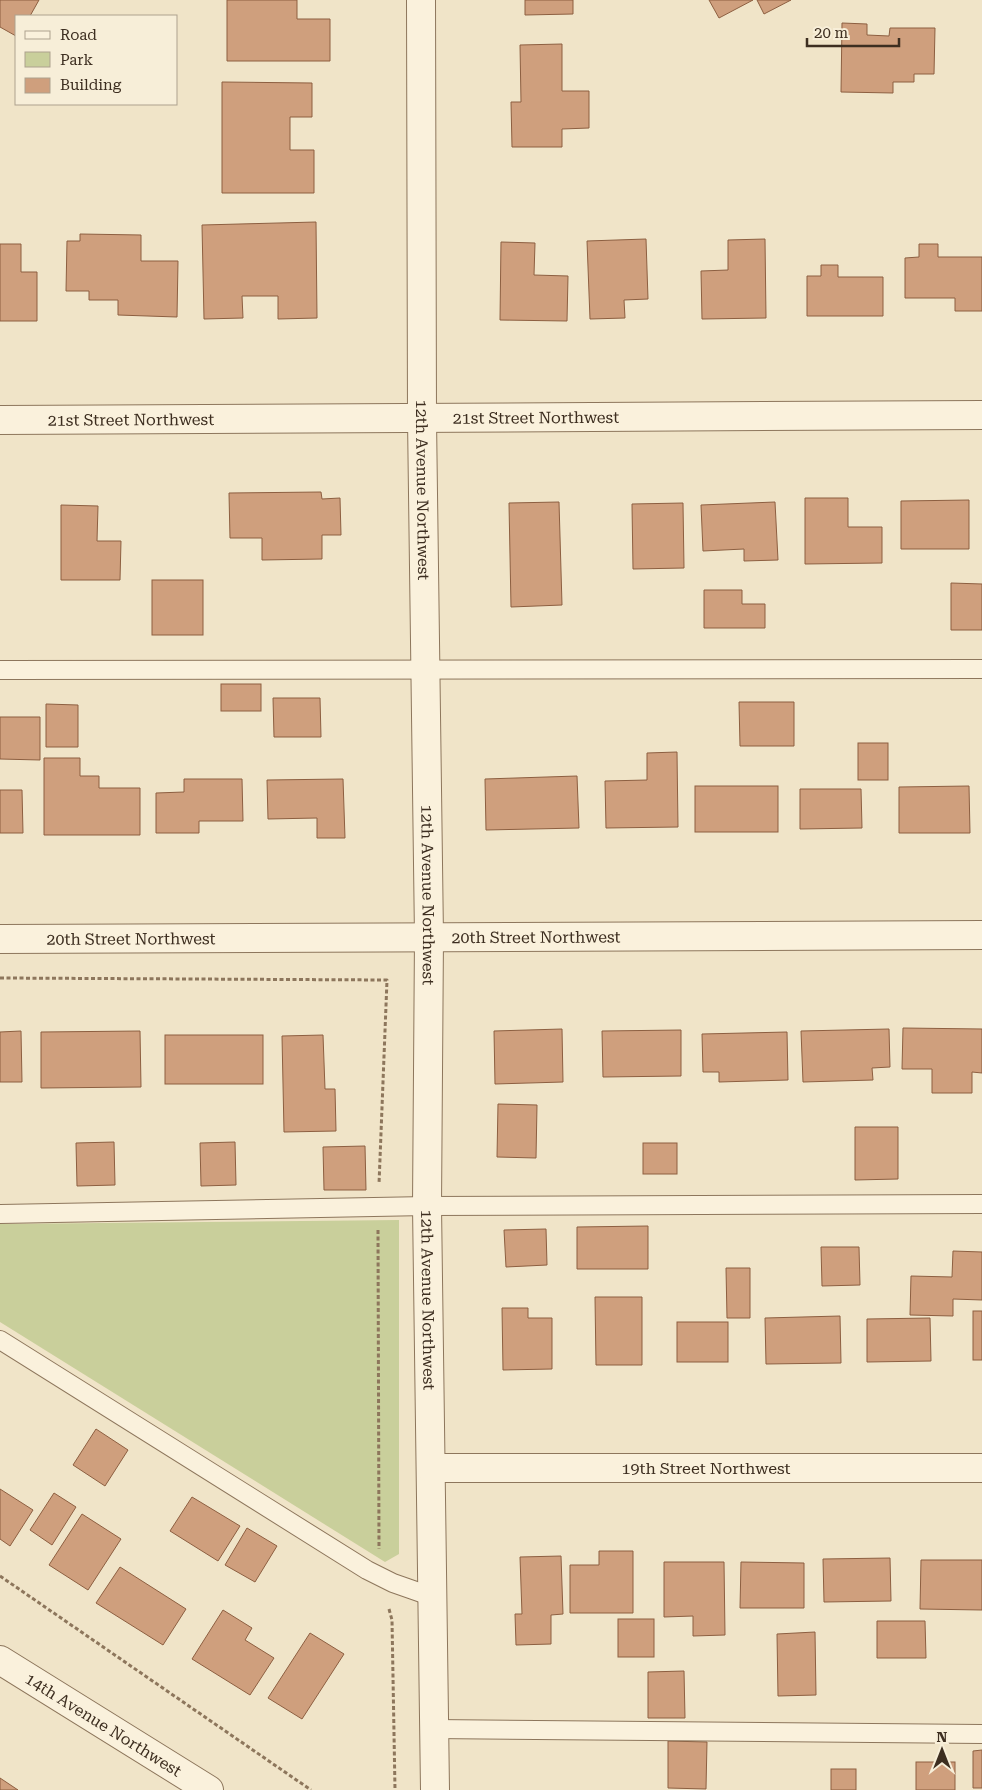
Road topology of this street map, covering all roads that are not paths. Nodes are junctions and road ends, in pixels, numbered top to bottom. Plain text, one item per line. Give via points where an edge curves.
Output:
1 (421, 0) edge
2 (982, 415) edge
3 (422, 419) junction
4 (0, 420) edge
5 (425, 669) junction
6 (982, 669) edge
7 (0, 670) edge
8 (982, 935) edge
9 (428, 937) junction
10 (0, 939) edge
11 (982, 1204) edge
12 (427, 1206) junction
13 (0, 1214) edge
14 (0, 1340) edge
15 (431, 1468) junction
16 (982, 1468) edge
17 (433, 1597) junction
18 (0, 1660) edge
19 (434, 1728) junction
20 (982, 1734) edge
21 (208, 1790) edge
22 (435, 1790) edge

1 - 3 street, 12th Avenue Northwest
2 - 3 street, 21st Street Northwest
3 - 4 street, 21st Street Northwest
3 - 5 street, 12th Avenue Northwest
5 - 6 lane
5 - 7 lane
5 - 9 street, 12th Avenue Northwest
8 - 9 street, 20th Street Northwest
9 - 10 street, 20th Street Northwest
9 - 12 street, 12th Avenue Northwest
11 - 12 lane
12 - 13 lane
12 - 15 street, 12th Avenue Northwest
14 - 17 lane via 367,1570
15 - 16 street, 19th Street Northwest
15 - 17 street, 12th Avenue Northwest
17 - 19 street, 12th Avenue Northwest
18 - 21 street, 14th Avenue Northwest
19 - 20 lane
19 - 22 street, 12th Avenue Northwest

